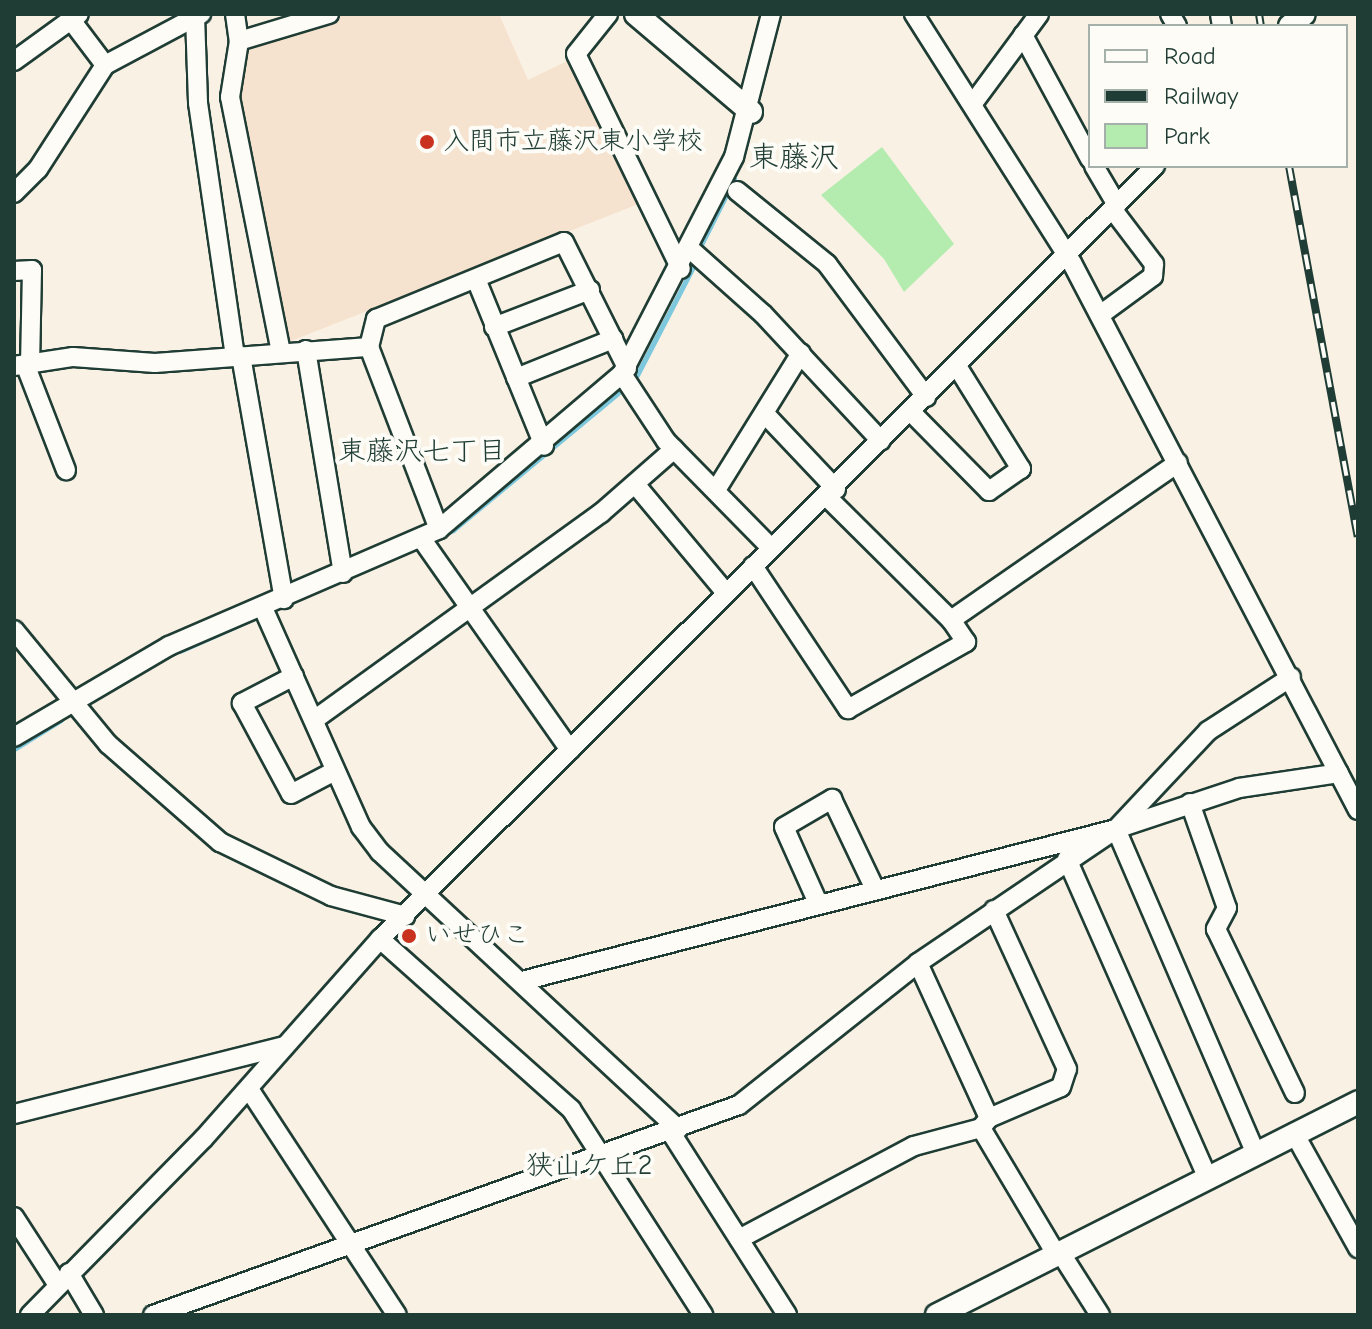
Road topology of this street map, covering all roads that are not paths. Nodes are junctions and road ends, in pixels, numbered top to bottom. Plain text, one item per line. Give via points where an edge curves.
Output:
1 (235, 14) edge
2 (329, 14) edge
3 (608, 14) edge
4 (636, 14) edge
5 (771, 14) edge
6 (914, 14) edge
7 (1039, 14) edge
8 (198, 15) edge
9 (75, 17) edge
10 (1023, 35) junction
11 (239, 41) junction
12 (14, 61) edge
13 (105, 65) junction
14 (974, 102) junction
15 (751, 112) junction
16 (1088, 155) edge
17 (1095, 168) edge
18 (1153, 168) edge
19 (737, 191) dead end
20 (14, 193) edge
21 (1115, 208) junction
22 (690, 249) junction
23 (1067, 256) junction
24 (681, 269) junction
25 (14, 271) edge
26 (476, 279) junction
27 (590, 290) junction
28 (1100, 315) junction
29 (494, 327) junction
30 (613, 339) junction
31 (369, 347) junction
32 (306, 350) junction
33 (281, 352) junction
34 (801, 353) junction
35 (238, 356) junction
36 (23, 364) edge
37 (957, 366) junction
38 (625, 371) junction
39 (516, 378) junction
40 (926, 397) junction
41 (911, 412) junction
42 (766, 415) junction
43 (881, 441) junction
44 (544, 446) junction
45 (674, 449) junction
46 (1178, 463) junction
47 (66, 470) dead end
48 (635, 484) junction
49 (716, 490) junction
50 (832, 493) junction
51 (439, 529) junction
52 (421, 538) junction
53 (771, 548) junction
54 (753, 566) junction
55 (343, 573) junction
56 (726, 593) junction
57 (284, 599) junction
58 (263, 608) junction
59 (470, 609) junction
60 (951, 620) junction
61 (14, 630) edge
62 (294, 676) junction
63 (1291, 677) junction
64 (70, 701) junction
65 (314, 720) junction
66 (14, 737) edge
67 (570, 750) junction
68 (335, 771) junction
69 (1339, 773) junction
70 (1190, 803) junction
71 (1358, 810) edge
72 (1116, 829) junction
73 (1067, 859) junction
74 (875, 889) junction
75 (428, 893) junction
76 (818, 903) junction
77 (994, 910) junction
78 (405, 916) junction
79 (380, 939) junction
80 (918, 963) junction
81 (522, 981) junction
82 (287, 1045) junction
83 (249, 1089) junction
84 (1295, 1093) dead end
85 (1358, 1102) edge
86 (14, 1114) edge
87 (985, 1123) junction
88 (674, 1130) junction
89 (1294, 1133) junction
90 (1255, 1152) junction
91 (604, 1155) junction
92 (1207, 1177) junction
93 (14, 1217) edge
94 (739, 1239) junction
95 (352, 1244) junction
96 (1358, 1248) edge
97 (1058, 1253) junction
98 (63, 1279) junction
99 (30, 1315) edge
100 (94, 1315) edge
101 (153, 1315) edge
102 (397, 1315) edge
103 (703, 1315) edge
104 (787, 1315) edge
105 (937, 1315) edge
106 (1100, 1315) edge

1 - 11 street
2 - 11 street
3 - 24 street via 576,54
4 - 15 street
5 - 15 street
6 - 14 street
7 - 10 street
8 - 13 street
8 - 35 street via 198,103
9 - 12 street
9 - 13 street
10 - 14 street
10 - 16 street
11 - 33 street via 230,97
13 - 20 street via 38,169
14 - 23 street
15 - 22 street
17 - 21 street
18 - 21 street
19 - 40 street via 827,264
21 - 23 street
21 - 28 street via 1154,264 1153,276
22 - 24 street
22 - 34 street
23 - 28 street
23 - 37 street
24 - 38 street
25 - 36 street via 32,270
26 - 27 street via 564,242
26 - 29 street
26 - 31 street via 376,319
27 - 29 street
27 - 30 street
28 - 46 street
29 - 39 street
30 - 38 street
30 - 39 street
31 - 32 street
31 - 51 street
32 - 33 street
32 - 55 street
33 - 35 street
34 - 42 street
34 - 43 street
35 - 36 street
35 - 57 street
36 - 47 street
37 - 40 street
37 - 41 street via 1021,469 989,491
38 - 44 street
38 - 45 street
39 - 44 street
40 - 41 street
41 - 43 street
42 - 49 street
42 - 50 street
43 - 50 street
44 - 51 street
45 - 48 street
45 - 49 street
46 - 60 street
46 - 63 street
48 - 56 street
48 - 59 street
49 - 53 street
50 - 53 street
50 - 60 street
51 - 52 street
52 - 55 street
52 - 59 street
53 - 54 street
54 - 56 street
54 - 60 street via 848,709 966,642
55 - 57 street
56 - 67 street
57 - 58 street
58 - 62 street
58 - 64 street via 169,646
59 - 65 street
59 - 67 street
61 - 64 street
62 - 65 street
62 - 68 street via 242,703 291,794
63 - 69 street
63 - 72 street via 1208,731
64 - 66 street
64 - 78 street via 140,775 220,842 331,896
65 - 68 street
67 - 75 street
68 - 75 street via 361,827
69 - 70 street
69 - 71 street
70 - 72 street
70 - 84 street via 1227,908 1216,929
72 - 73 street
72 - 74 street
72 - 90 street
73 - 77 street
73 - 92 street
74 - 76 street
74 - 76 street via 832,799 784,827
75 - 78 street
75 - 81 street
76 - 81 street
77 - 80 street
77 - 87 street via 1067,1069 1061,1087
78 - 79 street
79 - 82 street
79 - 91 street via 571,1109
80 - 87 street
80 - 88 street via 739,1105
81 - 88 street
82 - 83 street
82 - 86 street
83 - 95 street
83 - 98 street
85 - 89 street
87 - 94 street via 914,1146
87 - 97 street
88 - 91 street
88 - 94 street
89 - 90 street
89 - 96 street
90 - 92 street
91 - 95 street
91 - 103 street
92 - 97 street
93 - 98 street
94 - 104 street
95 - 101 street
95 - 102 street
97 - 105 street
97 - 106 street
98 - 99 street
98 - 100 street

